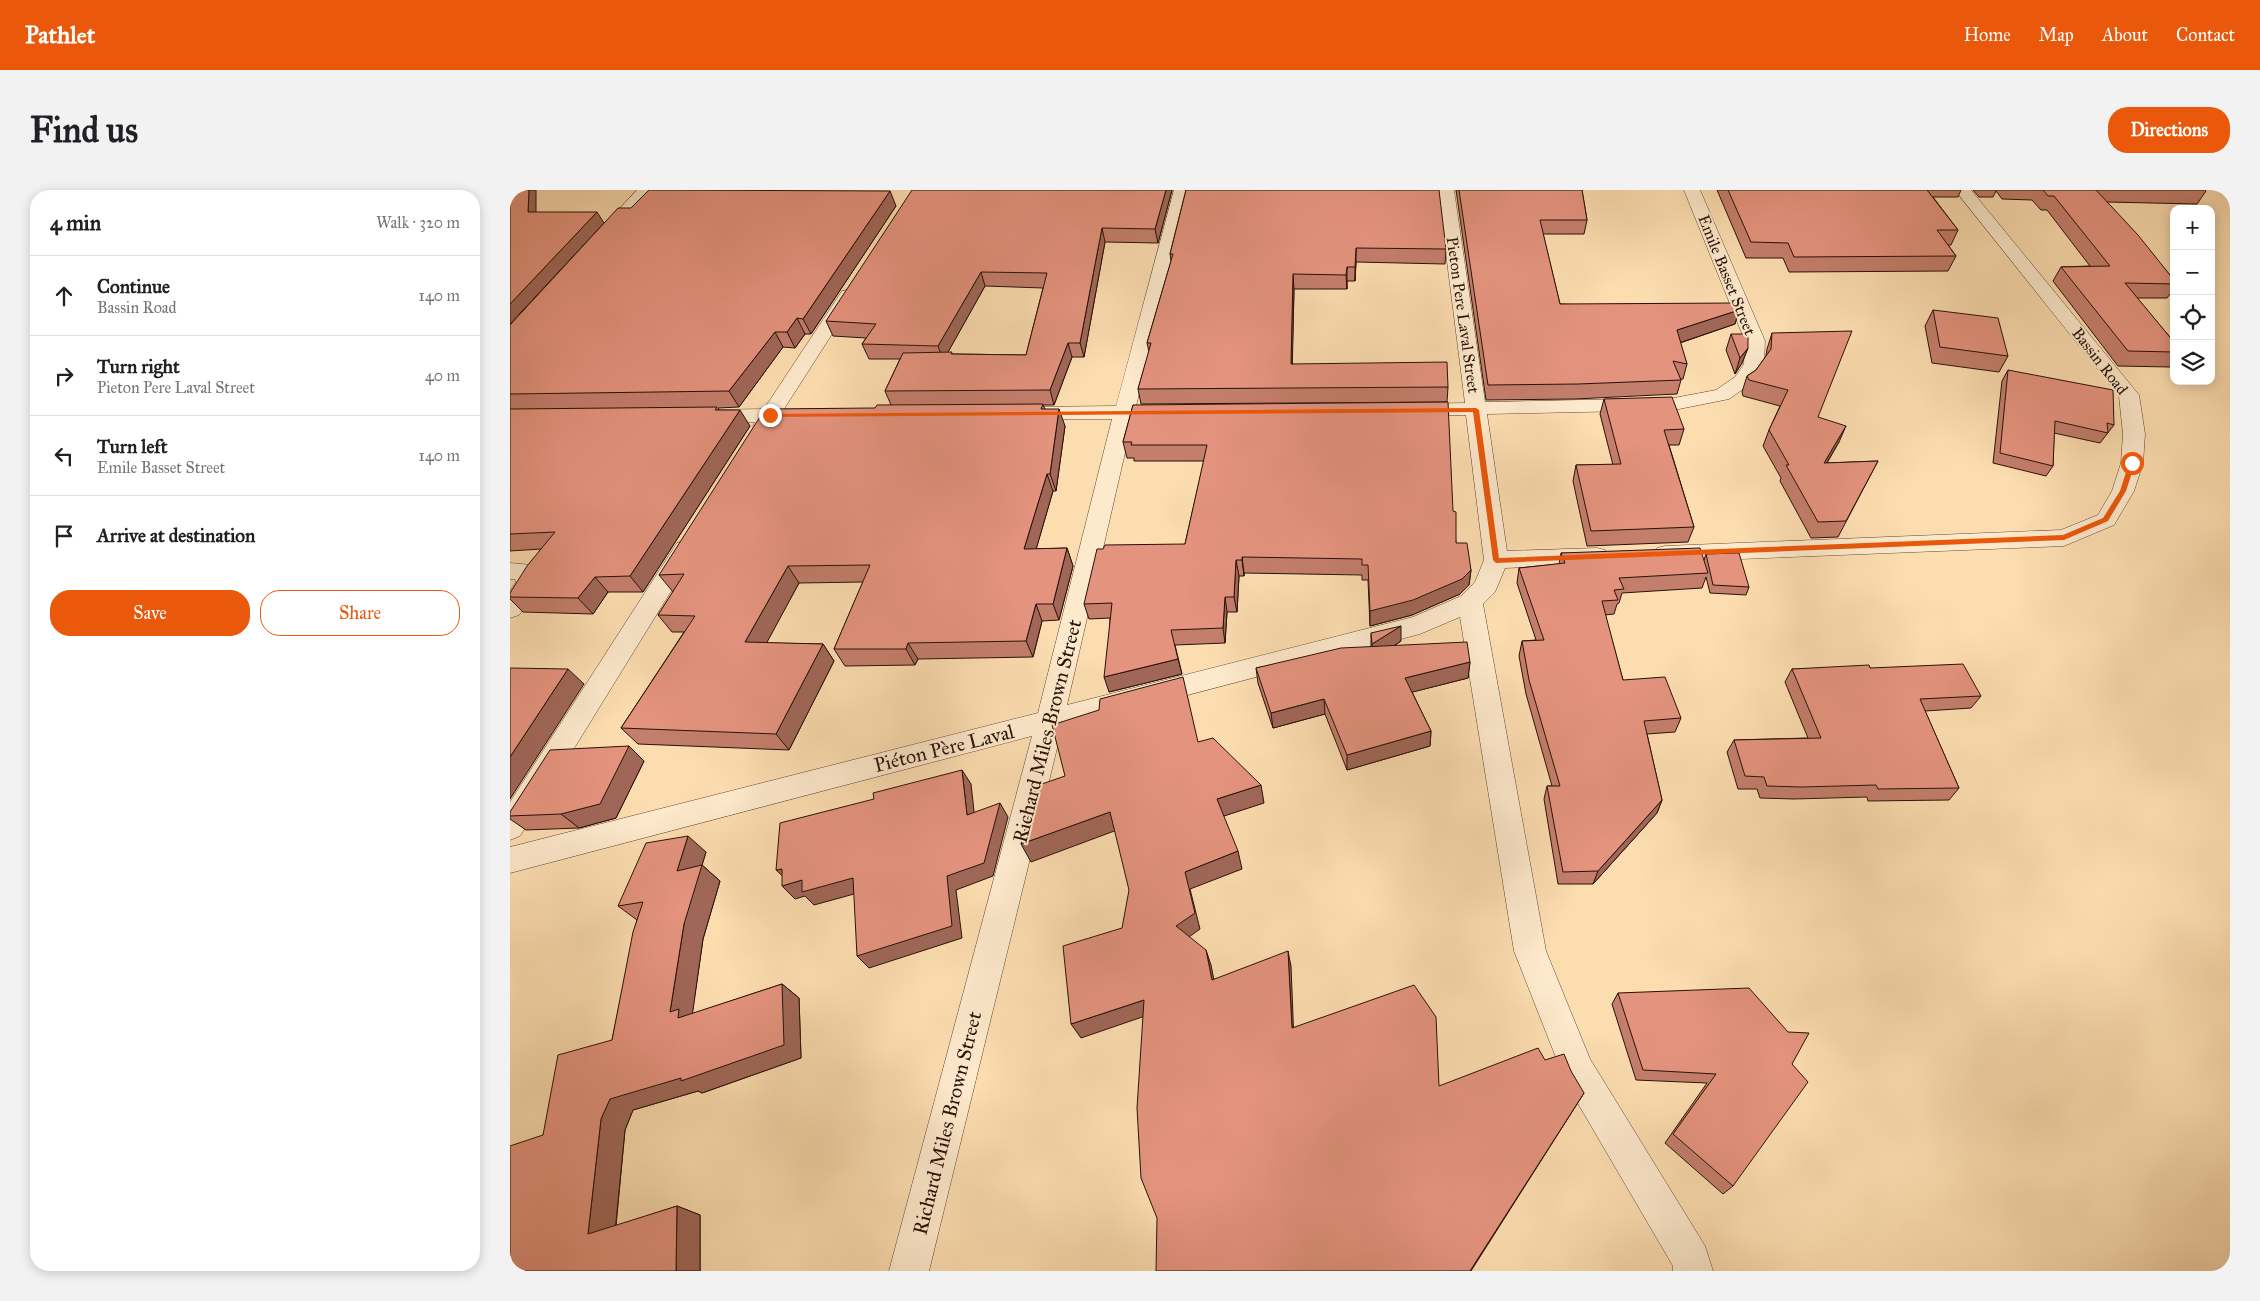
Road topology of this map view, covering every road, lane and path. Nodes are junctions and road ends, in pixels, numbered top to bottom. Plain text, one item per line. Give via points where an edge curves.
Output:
1 (646, 190) edge
2 (1182, 190) edge
3 (1446, 190) edge
4 (1692, 190) edge
5 (1963, 190) edge
6 (594, 246) edge
7 (862, 274) edge
8 (1388, 410) edge
9 (1476, 410) junction
10 (1182, 412) edge
11 (1124, 413) junction
12 (1006, 414) edge
13 (770, 415) junction
14 (819, 415) edge
15 (690, 416) edge
16 (754, 441) edge
17 (695, 533) edge
18 (1646, 554) edge
19 (1616, 556) edge
20 (1496, 560) junction
21 (510, 571) edge
22 (1478, 594) junction
23 (510, 609) edge
24 (1050, 721) junction
25 (510, 827) edge
26 (510, 860) edge
27 (909, 1271) edge
28 (1693, 1271) edge

1 - 6 street
2 - 11 street, Richard Miles Brown Street
3 - 9 street, Pieton Pere Laval Street
4 - 9 street, Emile Basset Street via 1755,341 1754,364 1742,381 1722,395 1674,404
5 - 18 street, Bassin Road via 2129,395 2134,434 2132,463 2123,491 2106,520 2064,538
7 - 13 street
8 - 9 street, Emile Basset Street
9 - 20 street, Pieton Pere Laval Street
10 - 11 street
11 - 12 street
11 - 24 street, Richard Miles Brown Street
13 - 14 street
13 - 15 street
13 - 16 street
17 - 25 street
19 - 20 street
20 - 22 street, Pieton Pere Laval Street
21 - 23 street via 523,571 529,583
22 - 24 street, Piéton Père Laval via 1420,625
22 - 28 street via 1530,951 1578,1071 1691,1260
24 - 26 street, Piéton Père Laval
24 - 27 street, Richard Miles Brown Street

